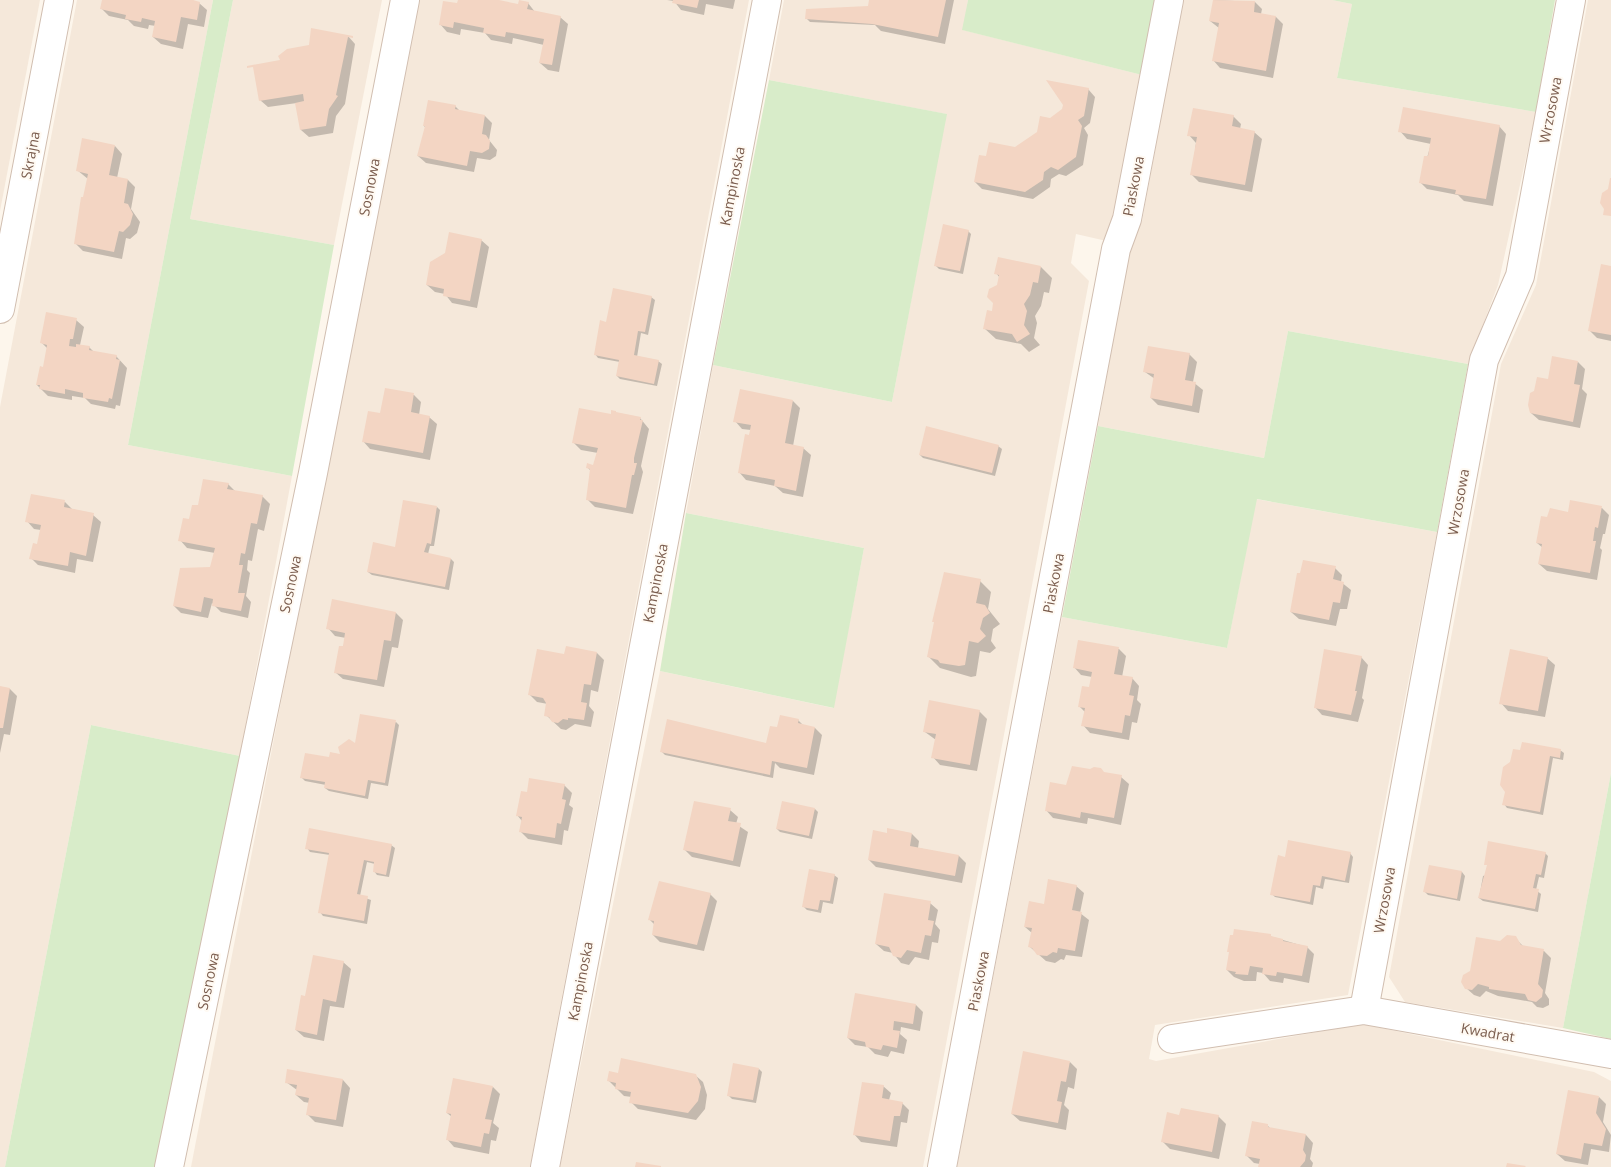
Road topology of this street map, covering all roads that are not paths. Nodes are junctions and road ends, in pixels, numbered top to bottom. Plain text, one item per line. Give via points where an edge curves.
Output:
1 (59, 0) edge
2 (405, 0) edge
3 (767, 0) edge
4 (1170, 0) edge
5 (1571, 0) edge
6 (0, 309) edge
7 (1364, 1010) junction
8 (1172, 1039) dead end
9 (1611, 1054) edge
10 (169, 1167) edge
11 (546, 1167) edge
12 (942, 1167) edge

1 - 6 street, Skrajna
2 - 10 street, Sosnowa via 313,473
3 - 11 street, Kampinoska
4 - 12 street, Piaskowa via 1128,219 1116,249
5 - 7 street, Wrzosowa via 1520,276 1484,360
7 - 8 street, Kwadrat
7 - 9 street, Kwadrat

